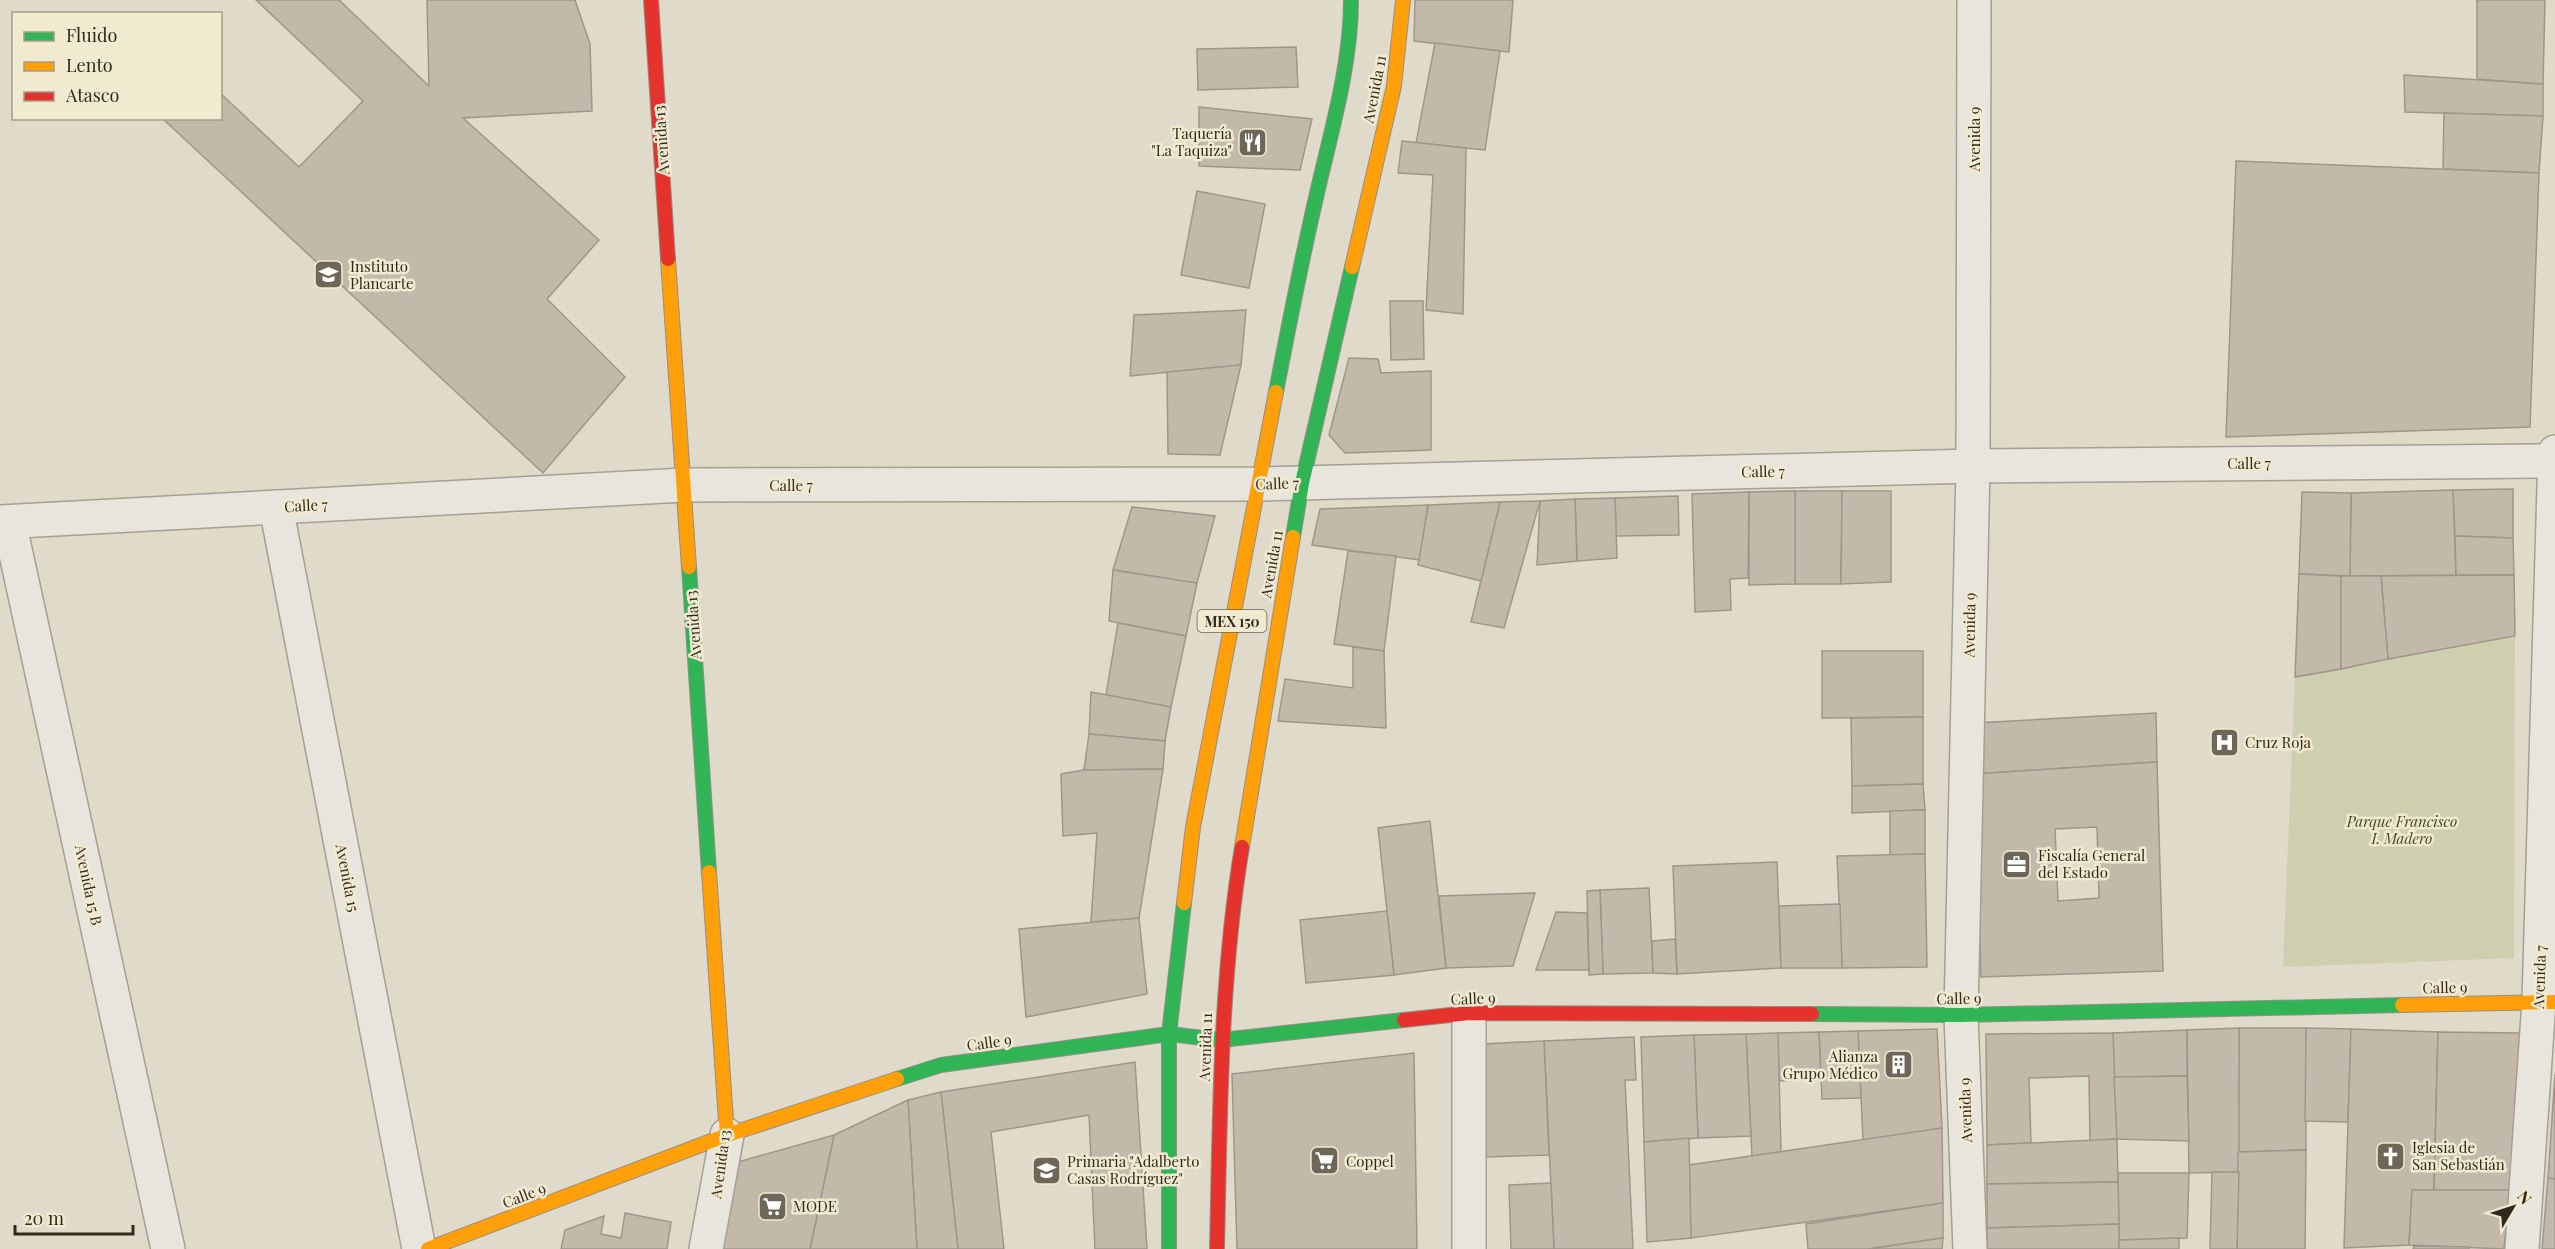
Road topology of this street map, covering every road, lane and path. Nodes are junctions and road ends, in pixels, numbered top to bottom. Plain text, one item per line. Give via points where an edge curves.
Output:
1 (651, 0) edge
2 (1351, 0) edge
3 (1403, 0) edge
4 (1974, 0) edge
5 (2555, 452) edge
6 (2555, 461) edge
7 (1973, 466) junction
8 (1302, 483) junction
9 (1258, 484) junction
10 (684, 485) junction
11 (276, 507) junction
12 (5, 522) edge
13 (2547, 1001) edge
14 (1469, 1014) junction
15 (1961, 1015) junction
16 (1169, 1034) junction
17 (1221, 1040) junction
18 (727, 1135) junction
19 (168, 1249) edge
20 (419, 1249) edge
21 (428, 1249) edge
22 (706, 1249) edge
23 (1168, 1249) edge
24 (1217, 1249) edge
25 (1469, 1249) edge
26 (1970, 1249) edge
27 (2522, 1249) edge

1 - 10 main road, Avenida 13
2 - 9 main road, Avenida 11 / MEX 150 via 1351,28 1335,115 1300,267
3 - 8 main road, Avenida 11 / MEX 150 via 1394,86
4 - 7 street, Avenida 9
5 - 6 street, Avenida 7
6 - 7 street, Calle 7
6 - 13 street, Avenida 7
7 - 8 street, Calle 7
7 - 15 street, Avenida 9
8 - 9 street, Calle 7
8 - 17 main road, Avenida 11 / MEX 150 via 1232,905
9 - 10 street, Calle 7
9 - 16 main road, Avenida 11 / MEX 150 via 1193,827
10 - 11 street, Calle 7
10 - 18 main road, Avenida 13
11 - 12 street, Calle 7
11 - 20 street, Avenida 15
12 - 19 street, Avenida 15 B
13 - 15 main road, Calle 9
13 - 27 street, Avenida 7
14 - 15 main road, Calle 9
14 - 17 main road, Calle 9
14 - 25 street
15 - 26 street, Avenida 9
16 - 17 main road, Calle 9
16 - 18 main road, Calle 9 via 941,1065
16 - 23 main road, Avenida 11 / MEX 150
17 - 24 main road, Avenida 11 / MEX 150
18 - 21 main road, Calle 9
18 - 22 street, Avenida 13

